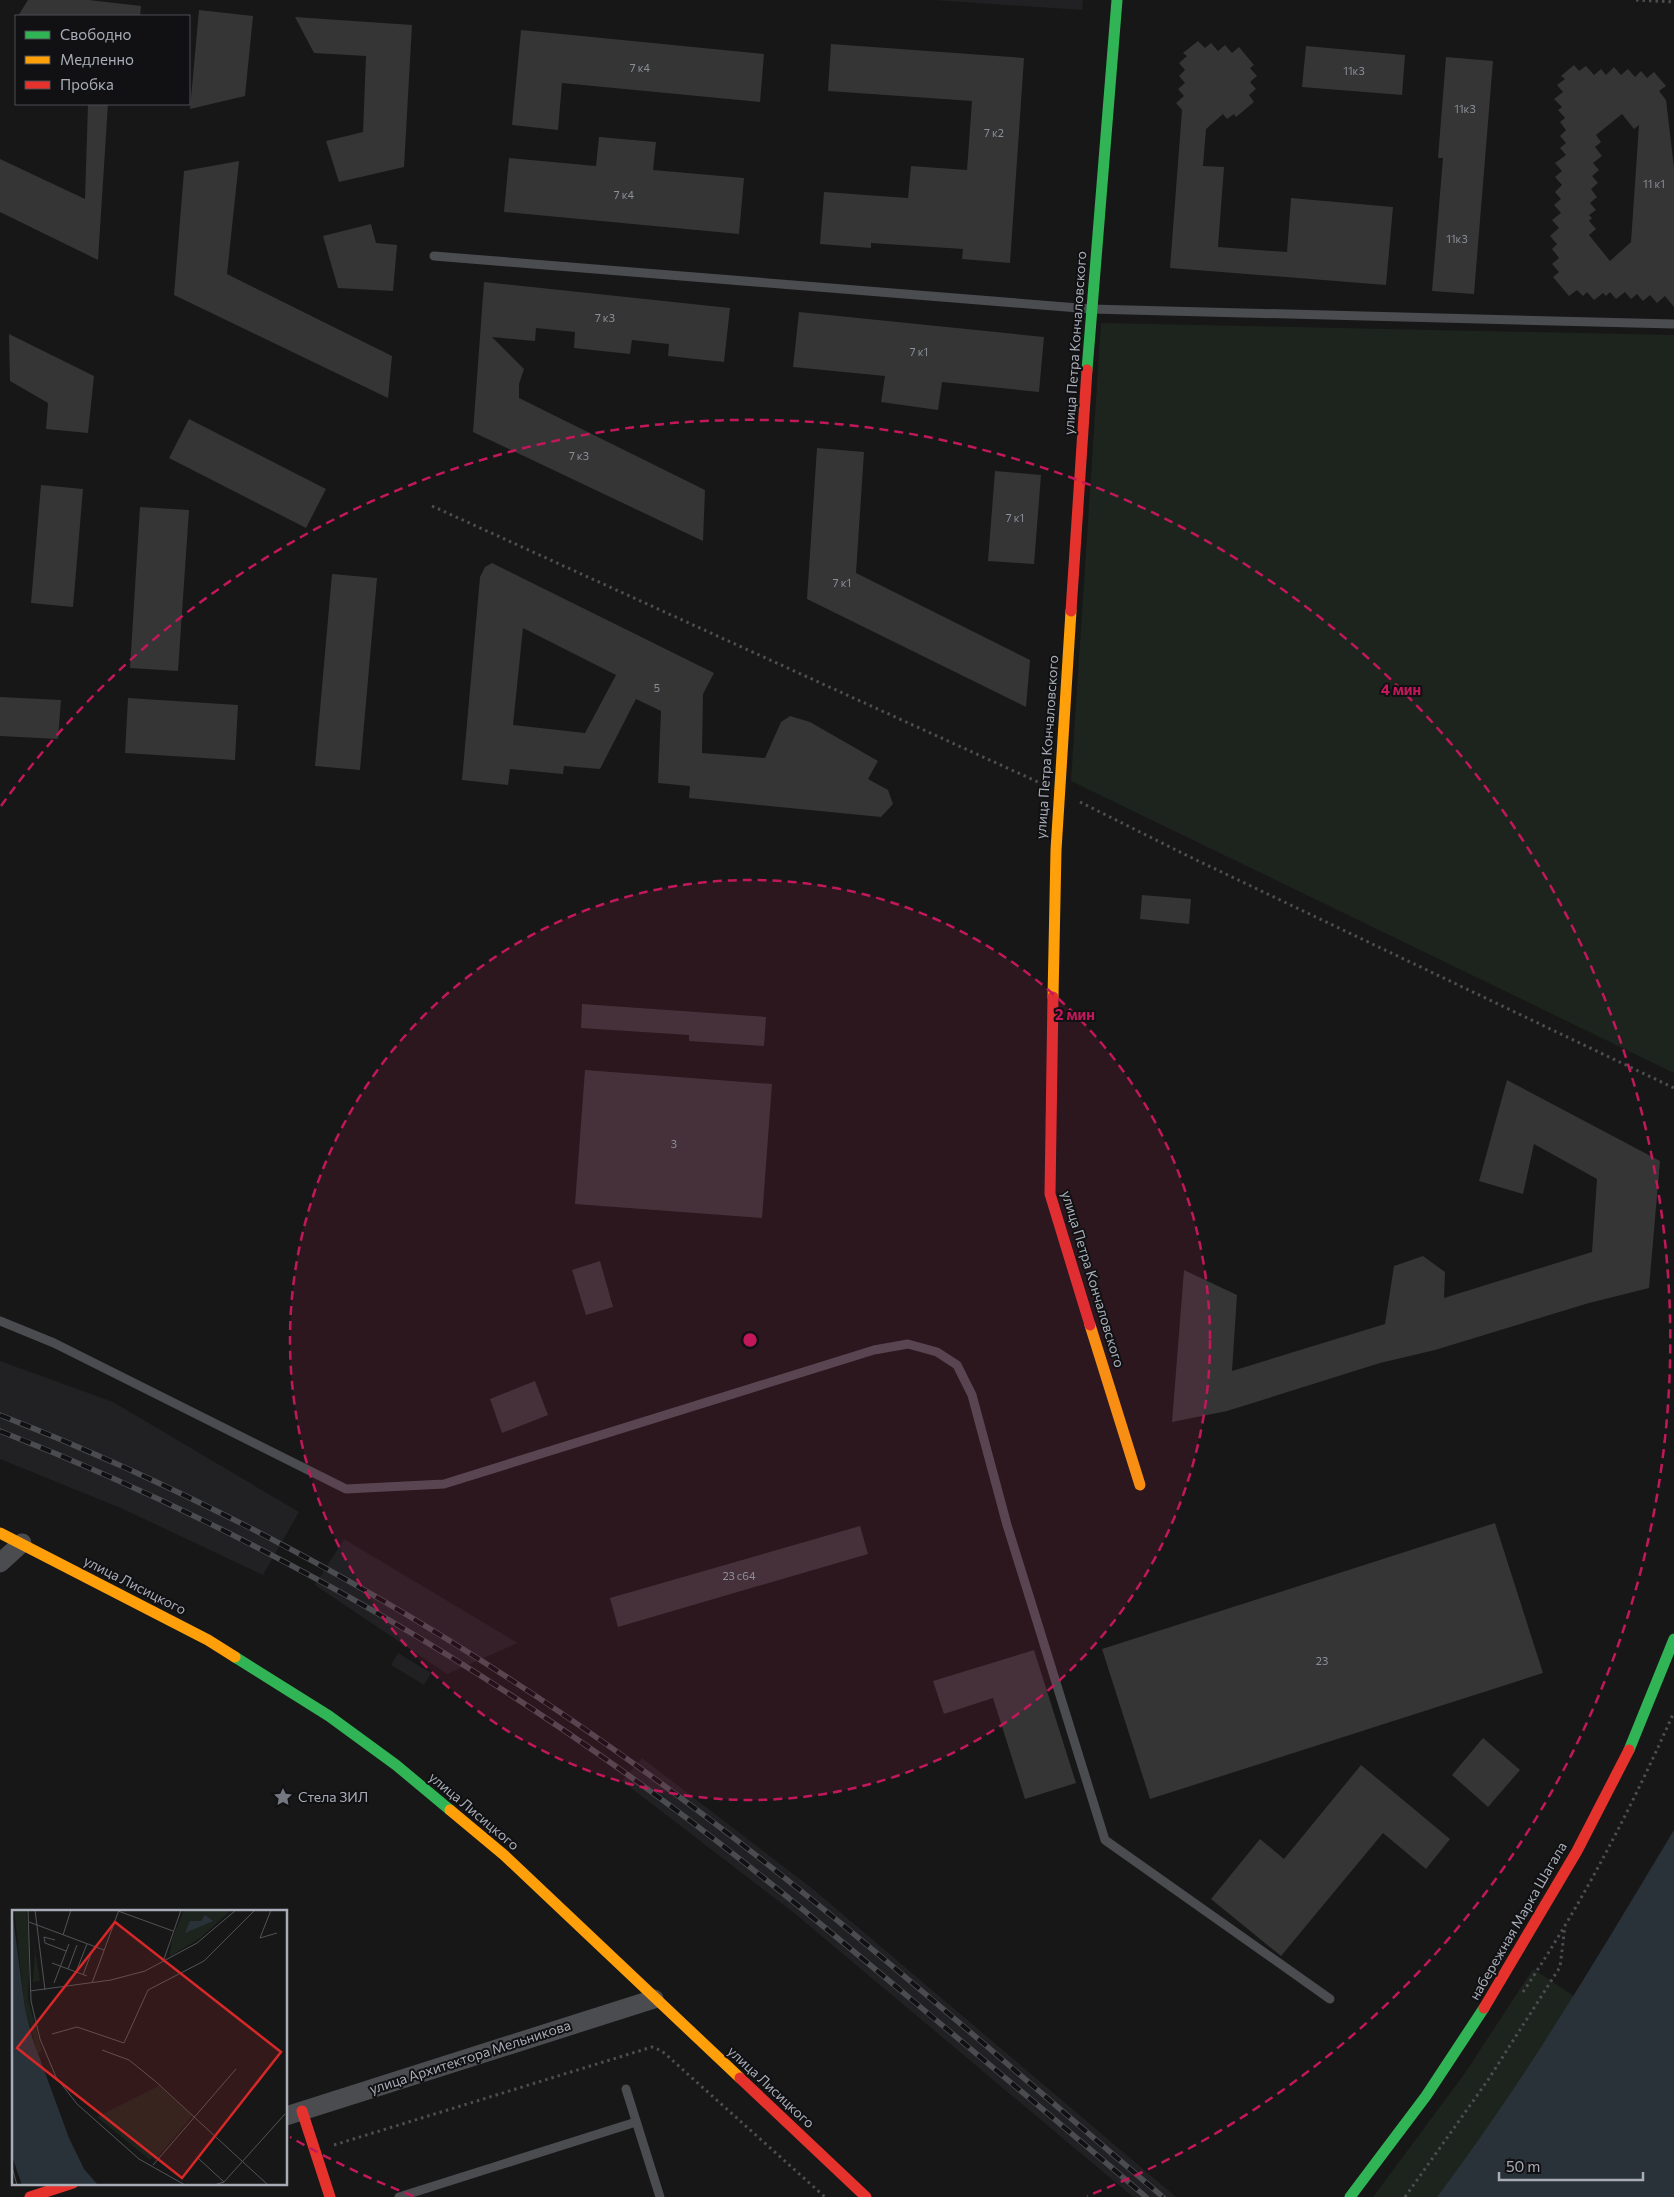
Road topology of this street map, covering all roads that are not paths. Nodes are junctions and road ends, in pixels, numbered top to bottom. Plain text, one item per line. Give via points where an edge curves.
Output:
1 (1117, 0) edge
2 (434, 256) dead end
3 (1091, 309) junction
4 (1674, 324) edge
5 (0, 1321) edge
6 (1140, 1485) dead end
7 (0, 1533) edge
8 (22, 1543) junction
9 (0, 1563) edge
10 (1674, 1639) edge
11 (654, 1999) junction
12 (1330, 2000) dead end
13 (626, 2090) dead end
14 (294, 2113) edge
15 (636, 2122) junction
16 (71, 2184) edge
17 (30, 2197) edge
18 (330, 2197) edge
19 (399, 2197) edge
20 (660, 2197) edge
21 (866, 2197) edge
22 (1350, 2197) edge

1 - 3 street, улица Петра Кончаловского
2 - 3 lane
3 - 4 lane
3 - 6 street, улица Петра Кончаловского via 1056,850 1050,1194
5 - 12 lane via 54,1343 346,1489 444,1484 874,1350 908,1344 937,1352 957,1365 972,1396 1007,1525 1105,1840
7 - 8 street, улица Лисицкого
8 - 9 street
8 - 11 street, улица Лисицкого via 208,1640 329,1716 396,1765 504,1855
10 - 22 street, набережная Марка Шагала via 1637,1731 1570,1866 1450,2063
11 - 14 street, улица Архитектора Мельникова
11 - 21 street, улица Лисицкого
13 - 15 lane
14 - 18 street via 315,2151
15 - 19 lane
15 - 20 lane
16 - 17 street

